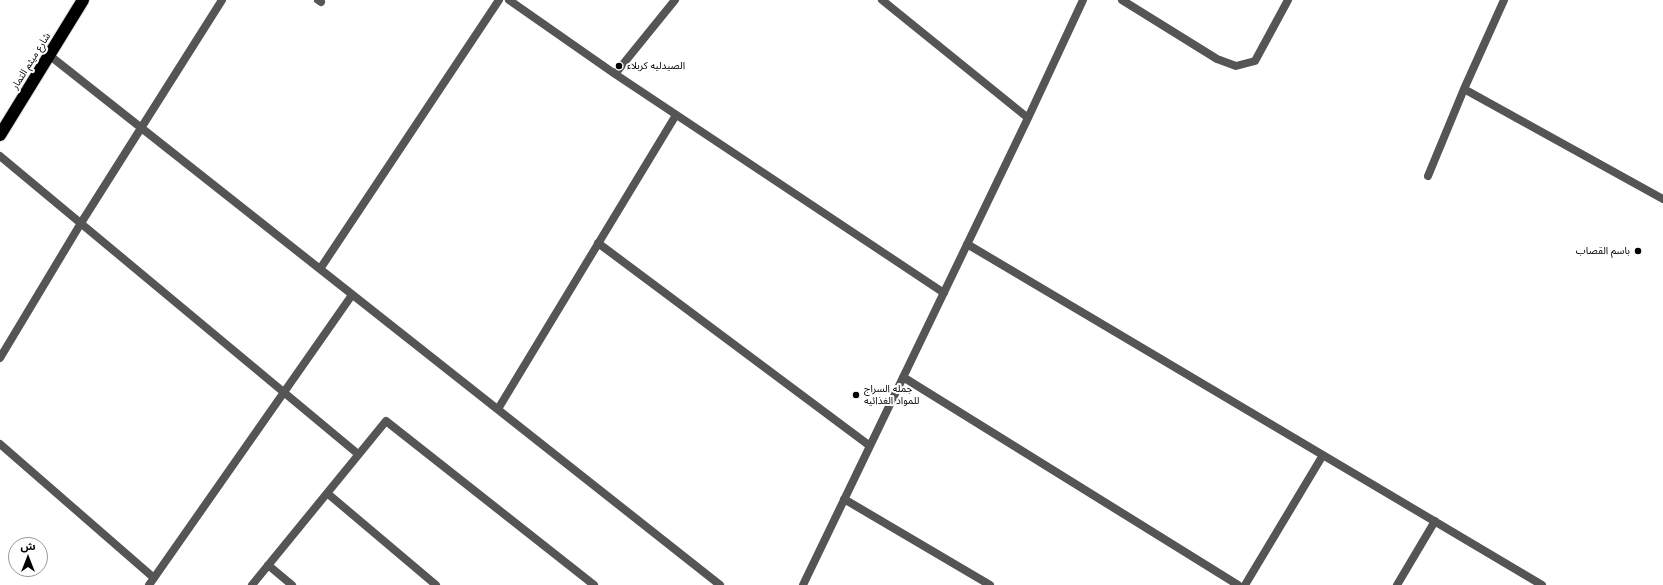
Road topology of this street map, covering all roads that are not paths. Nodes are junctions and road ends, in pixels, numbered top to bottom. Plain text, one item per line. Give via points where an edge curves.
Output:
1 (83, 0) edge
2 (222, 0) edge
3 (499, 0) edge
4 (509, 0) edge
5 (675, 0) edge
6 (882, 0) edge
7 (1083, 0) edge
8 (1122, 0) edge
9 (1288, 0) edge
10 (1504, 0) edge
11 (50, 56) junction
12 (616, 74) junction
13 (1464, 89) junction
14 (676, 114) junction
15 (1028, 118) junction
16 (142, 128) junction
17 (0, 135) edge
18 (0, 156) edge
19 (1428, 176) dead end
20 (1663, 199) edge
21 (81, 223) junction
22 (598, 243) junction
23 (967, 244) junction
24 (320, 269) junction
25 (944, 293) junction
26 (352, 295) junction
27 (0, 358) edge
28 (903, 377) junction
29 (284, 393) junction
30 (498, 409) junction
31 (0, 444) edge
32 (870, 446) junction
33 (358, 454) junction
34 (1323, 455) junction
35 (327, 493) junction
36 (844, 499) junction
37 (1435, 522) junction
38 (268, 565) junction
39 (154, 578) junction
40 (1538, 584) edge
41 (149, 585) edge
42 (252, 585) edge
43 (292, 585) edge
44 (436, 585) edge
45 (594, 585) edge
46 (720, 585) edge
47 (803, 585) edge
48 (990, 585) edge
49 (1238, 585) edge
50 (1245, 585) edge
51 (1397, 585) edge

1 - 11 highway, شارع ميثم التمار
2 - 16 street
3 - 24 street
4 - 12 street
5 - 12 street
6 - 15 street
7 - 15 street
8 - 9 street via 1217,59 1236,66 1255,61
10 - 13 street
11 - 16 street
11 - 17 highway, شارع ميثم التمار
12 - 14 street
13 - 19 street
13 - 20 street
14 - 22 street
14 - 25 street
15 - 23 street
16 - 21 street
16 - 24 street
18 - 21 street
21 - 27 street
21 - 29 street
22 - 30 street
22 - 32 street
23 - 25 street
23 - 34 street
24 - 26 street
25 - 28 street
26 - 29 street
26 - 30 street
28 - 32 street
28 - 49 street
29 - 33 street
29 - 39 street
30 - 46 street
31 - 39 street
32 - 36 street
33 - 35 street
33 - 45 street via 386,421
34 - 37 street
34 - 50 street
35 - 38 street
35 - 44 street
36 - 47 street
36 - 48 street
37 - 40 street
37 - 51 street
38 - 42 street
38 - 43 street
39 - 41 street

